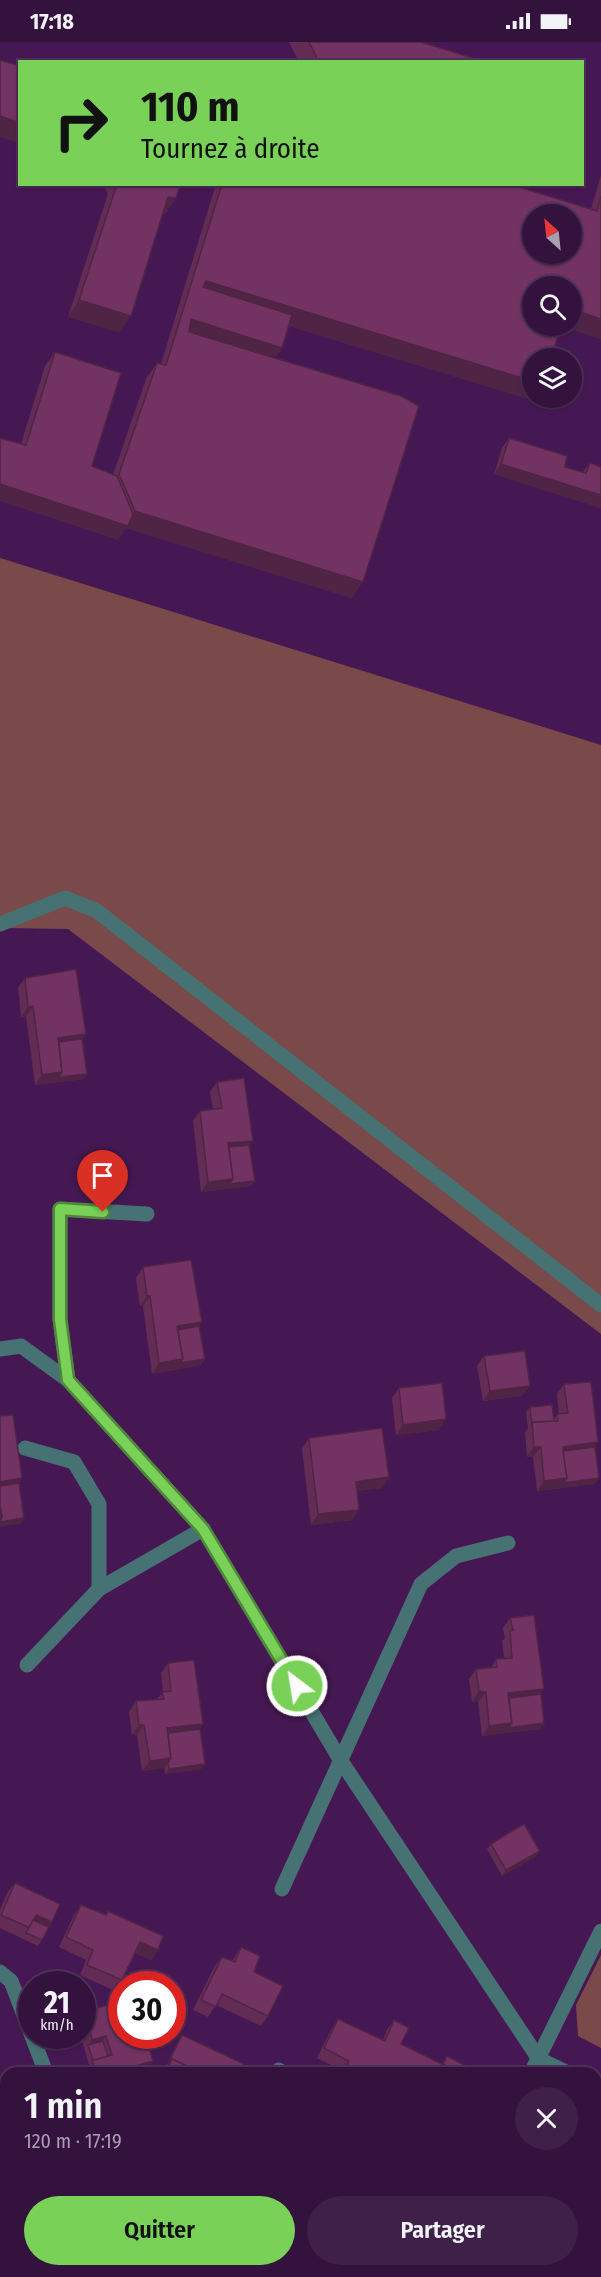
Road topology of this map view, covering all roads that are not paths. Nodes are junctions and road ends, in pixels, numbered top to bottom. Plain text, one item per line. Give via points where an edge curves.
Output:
1 (0, 924) edge
2 (147, 1214) dead end
3 (601, 1305) edge
4 (0, 1349) edge
5 (68, 1380) junction
6 (25, 1448) dead end
7 (203, 1529) junction
8 (508, 1544) dead end
9 (99, 1589) junction
10 (27, 1665) dead end
11 (341, 1761) junction
12 (282, 1889) dead end
13 (601, 1932) edge
14 (0, 1972) edge
15 (538, 2059) junction
16 (44, 2067) edge
17 (534, 2067) edge
18 (555, 2067) edge

1 - 3 street via 65,898 97,911
2 - 5 street via 60,1209 60,1319
4 - 5 street via 21,1346
5 - 7 street
6 - 9 street via 74,1462 99,1504
7 - 9 street
7 - 11 street
8 - 11 street via 456,1556 421,1584
9 - 10 street
11 - 12 street
11 - 15 street
13 - 15 street
14 - 16 street via 11,1981
15 - 17 street
15 - 18 street

